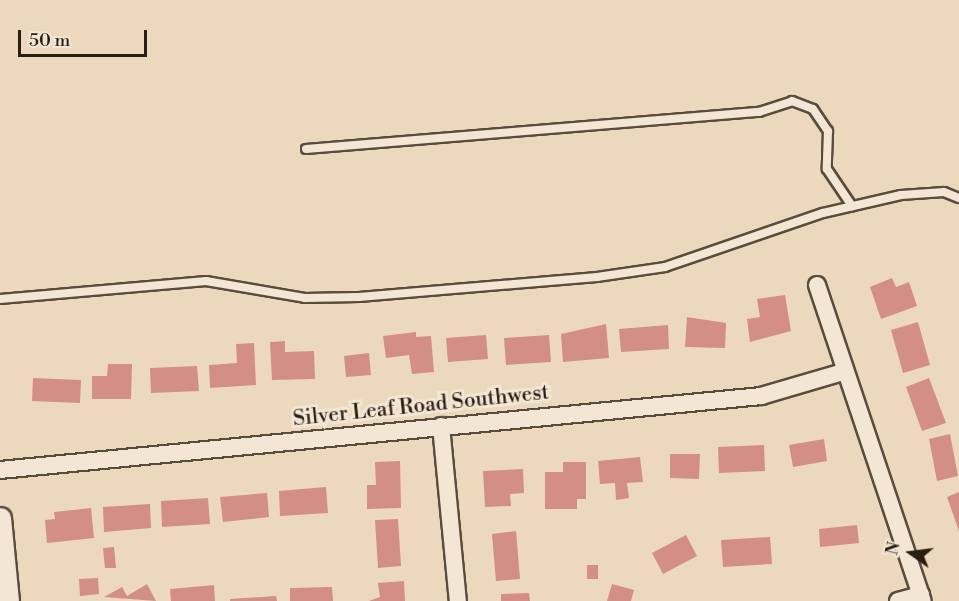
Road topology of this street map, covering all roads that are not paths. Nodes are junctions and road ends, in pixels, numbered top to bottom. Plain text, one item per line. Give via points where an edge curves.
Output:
1 (306, 149) dead end
2 (959, 198) edge
3 (852, 206) junction
4 (817, 285) dead end
5 (0, 299) edge
6 (843, 372) junction
7 (441, 426) junction
8 (0, 470) edge
9 (0, 518) edge
10 (922, 598) edge
11 (8, 601) edge
12 (458, 601) edge
13 (898, 601) edge

1 - 3 lane via 759,112 792,101 813,109 828,131 827,169
2 - 3 lane via 944,192 901,195
3 - 5 lane via 665,267 597,277 359,297 305,298 206,281
4 - 6 street
6 - 7 street, Silver Leaf Road Southwest via 761,396
6 - 10 street
7 - 8 street, Silver Leaf Road Southwest
7 - 12 street
9 - 11 street
10 - 13 street

